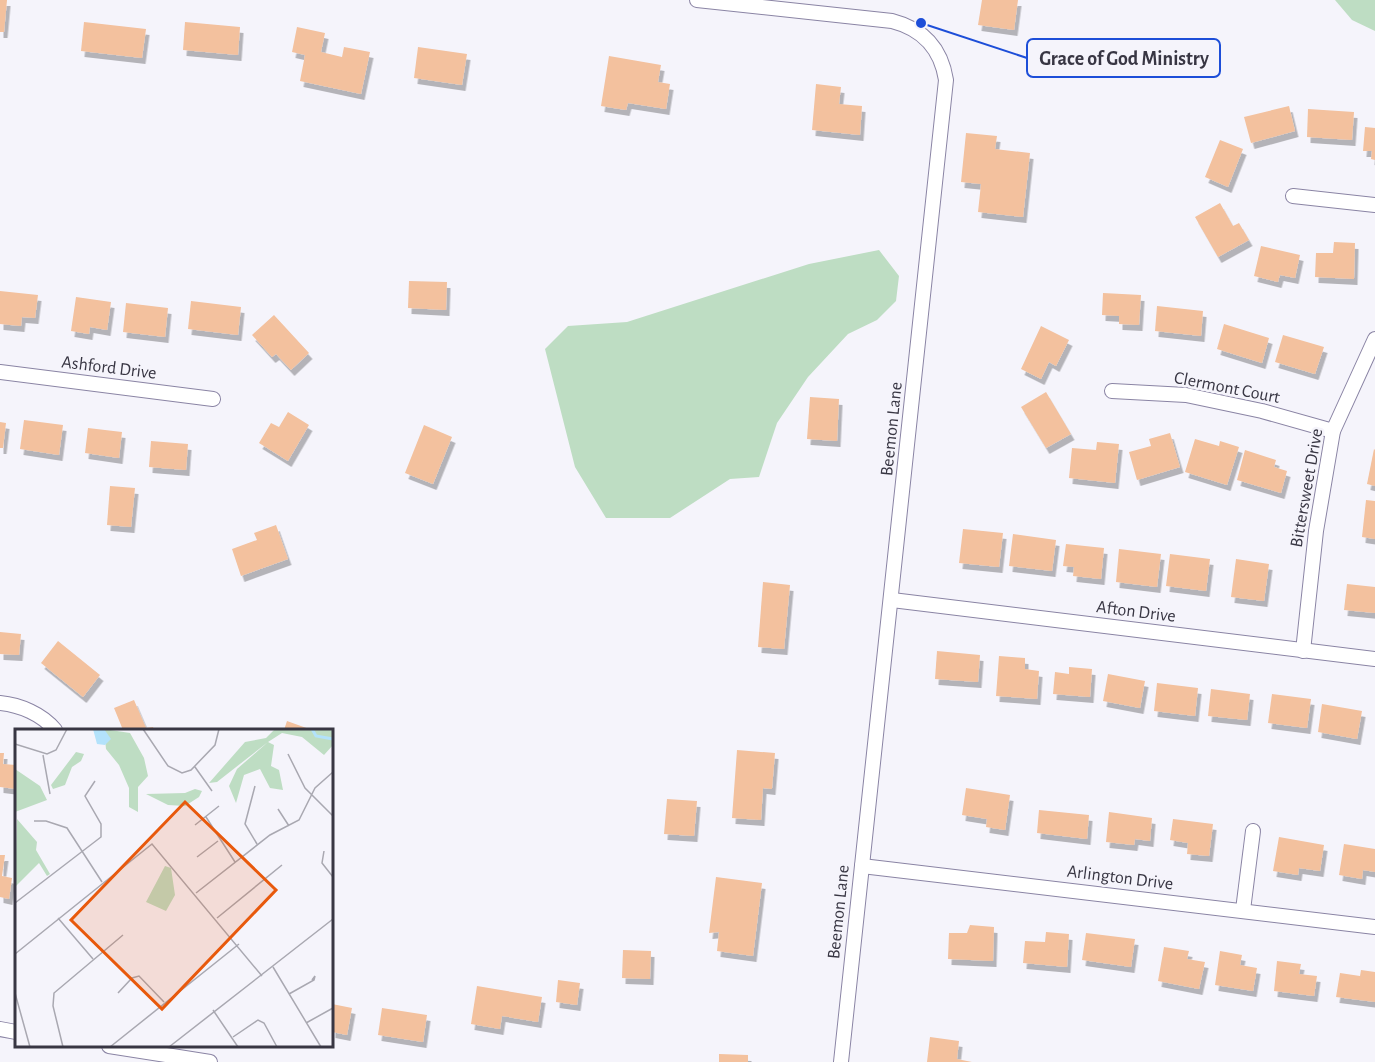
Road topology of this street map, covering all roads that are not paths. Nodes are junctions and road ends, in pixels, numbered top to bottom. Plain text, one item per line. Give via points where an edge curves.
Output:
1 (697, 0) edge
2 (1293, 196) dead end
3 (1375, 206) edge
4 (1375, 339) edge
5 (0, 372) edge
6 (1112, 391) dead end
7 (213, 399) dead end
8 (1333, 431) junction
9 (892, 600) junction
10 (1303, 651) junction
11 (1375, 659) edge
12 (0, 703) edge
13 (54, 729) edge
14 (1253, 831) dead end
15 (862, 866) junction
16 (1243, 910) junction
17 (1375, 927) edge
18 (0, 1029) edge
19 (15, 1032) edge
20 (115, 1047) edge
21 (210, 1062) edge
22 (842, 1062) edge

1 - 9 street, Beemon Lane via 892,21 919,32 931,42 944,66 946,94
2 - 3 street
4 - 8 street, Bittersweet Drive
5 - 7 street, Ashford Drive
6 - 8 street, Clermont Court via 1186,395
8 - 10 street, Bittersweet Drive via 1316,531
9 - 10 street, Afton Drive
9 - 15 street, Beemon Lane
10 - 11 street, Afton Drive
12 - 13 street via 24,708
14 - 16 street
15 - 16 street, Arlington Drive
15 - 22 street, Beemon Lane
16 - 17 street, Arlington Drive
18 - 19 street
20 - 21 street

